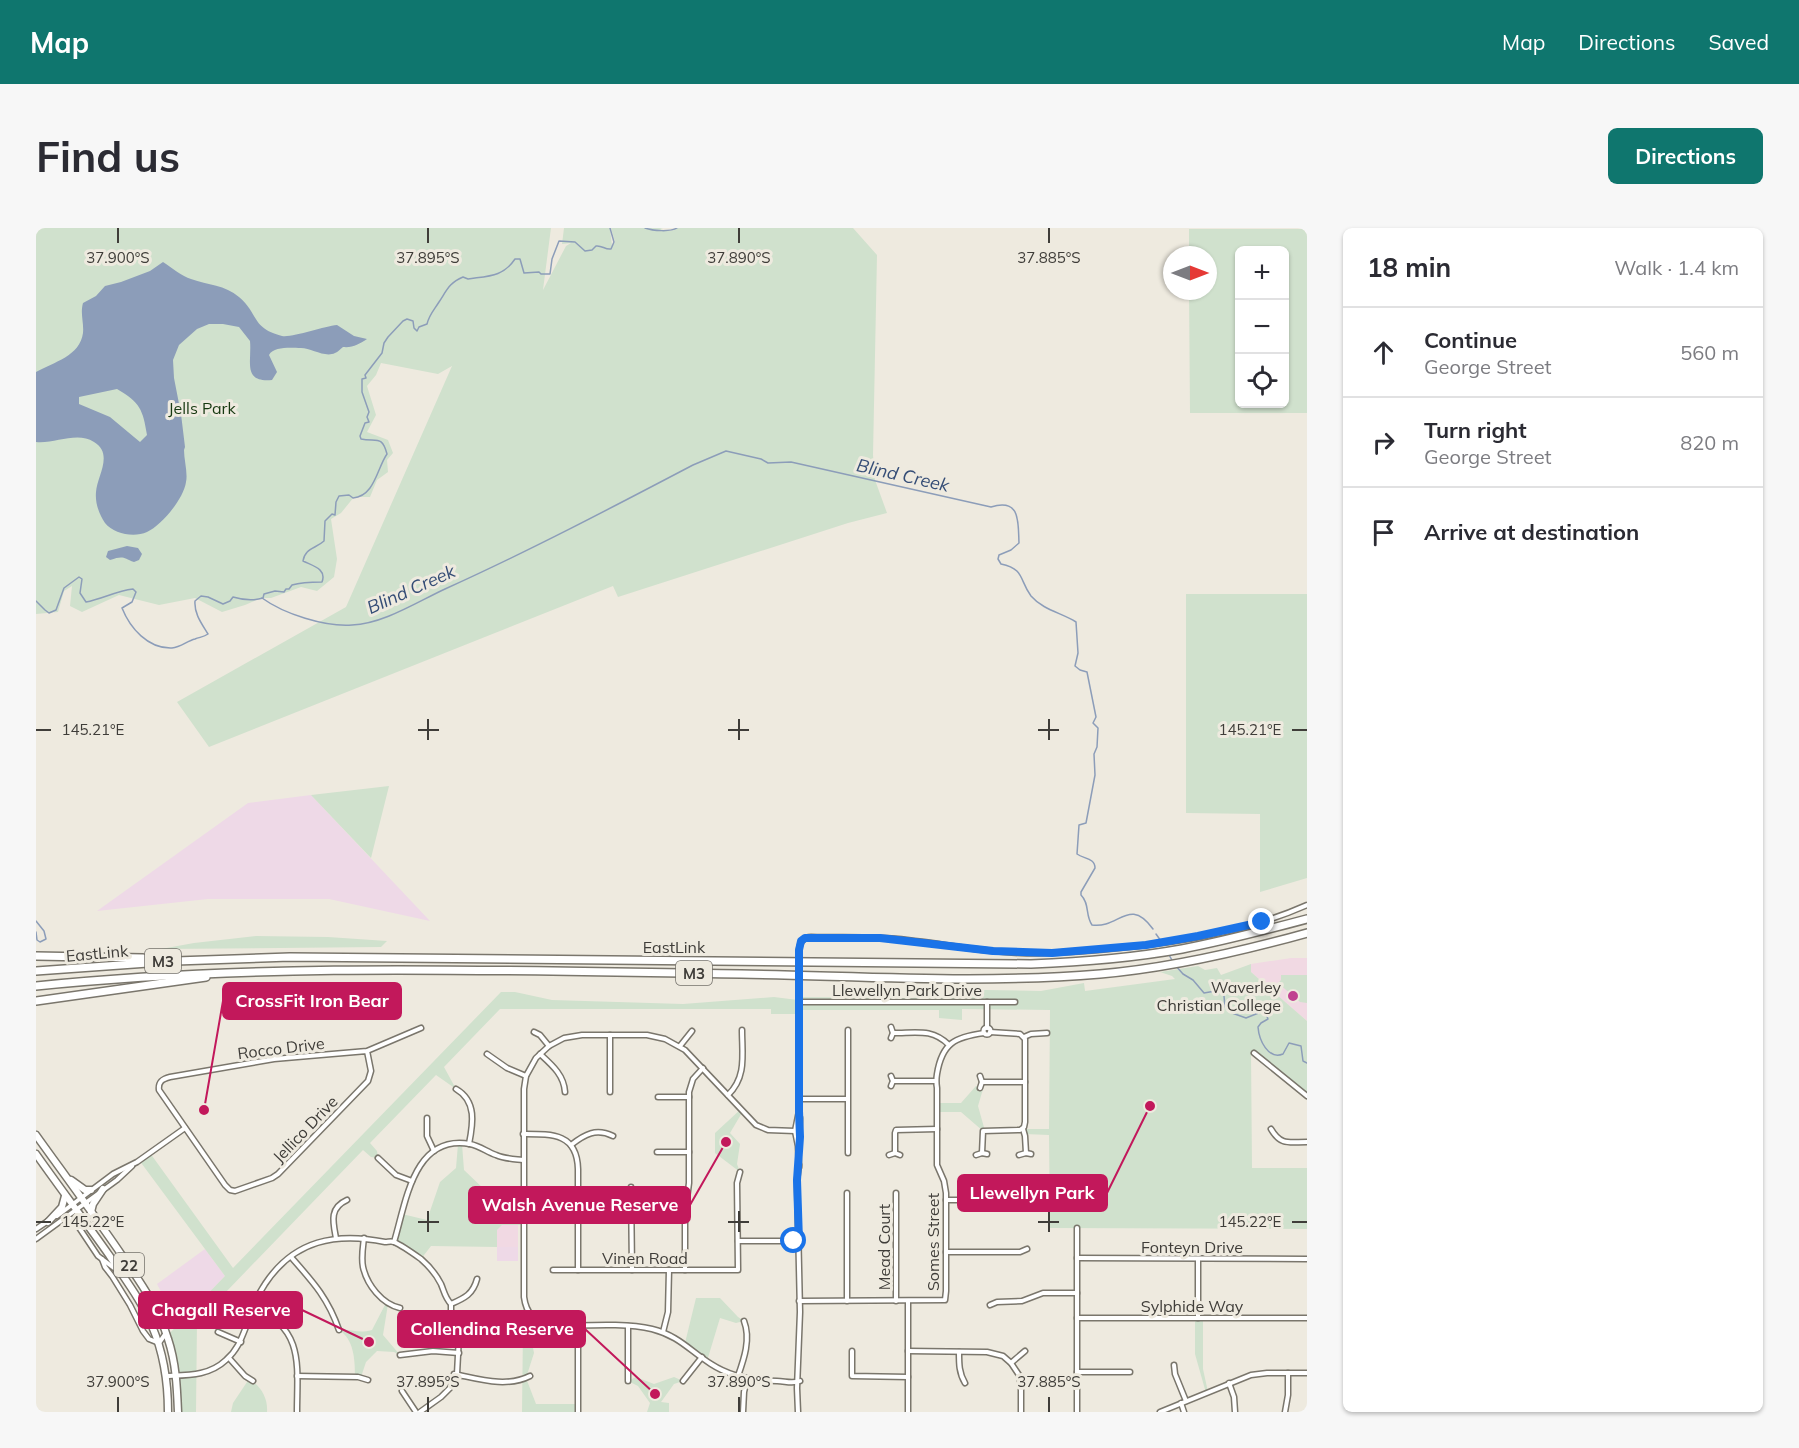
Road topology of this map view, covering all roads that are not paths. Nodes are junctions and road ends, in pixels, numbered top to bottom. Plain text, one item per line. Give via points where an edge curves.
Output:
1 (1307, 905) edge
2 (1307, 919) edge
3 (1307, 935) edge
4 (36, 956) edge
5 (290, 957) junction
6 (36, 971) edge
7 (226, 972) junction
8 (36, 986) edge
9 (36, 1001) edge
10 (799, 1002) junction
11 (987, 1002) junction
12 (1015, 1002) dead end
13 (891, 1027) dead end
14 (421, 1028) dead end
15 (742, 1030) dead end
16 (848, 1030) dead end
17 (989, 1030) junction
18 (692, 1031) dead end
19 (534, 1032) dead end
20 (893, 1033) junction
21 (1047, 1033) dead end
22 (610, 1035) junction
23 (1024, 1037) junction
24 (891, 1038) dead end
25 (949, 1045) junction
26 (549, 1046) junction
27 (680, 1046) junction
28 (367, 1051) junction
29 (1254, 1053) dead end
30 (487, 1054) dead end
31 (540, 1054) junction
32 (704, 1068) junction
33 (526, 1076) junction
34 (891, 1076) dead end
35 (980, 1076) dead end
36 (893, 1081) junction
37 (935, 1081) junction
38 (982, 1082) junction
39 (1025, 1082) junction
40 (891, 1086) dead end
41 (980, 1088) dead end
42 (456, 1089) dead end
43 (565, 1092) dead end
44 (610, 1092) dead end
45 (728, 1095) junction
46 (1307, 1096) edge
47 (658, 1097) dead end
48 (689, 1097) junction
49 (799, 1099) junction
50 (847, 1099) junction
51 (427, 1118) dead end
52 (184, 1128) junction
53 (937, 1129) junction
54 (1023, 1129) junction
55 (1271, 1129) dead end
56 (796, 1130) junction
57 (523, 1134) junction
58 (36, 1135) edge
59 (613, 1136) dead end
60 (1307, 1142) edge
61 (469, 1144) junction
62 (571, 1145) junction
63 (434, 1151) junction
64 (657, 1152) dead end
65 (689, 1152) junction
66 (848, 1153) dead end
67 (36, 1154) edge
68 (889, 1155) dead end
69 (976, 1155) dead end
70 (1019, 1155) dead end
71 (378, 1158) dead end
72 (523, 1160) junction
73 (137, 1162) junction
74 (740, 1172) dead end
75 (66, 1177) junction
76 (412, 1181) junction
77 (631, 1187) dead end
78 (103, 1189) junction
79 (91, 1190) junction
80 (847, 1193) dead end
81 (896, 1193) dead end
82 (65, 1195) junction
83 (82, 1200) junction
84 (347, 1200) dead end
85 (946, 1200) junction
86 (1029, 1200) dead end
87 (74, 1207) junction
88 (91, 1212) junction
89 (66, 1218) junction
90 (48, 1221) junction
91 (1077, 1228) dead end
92 (36, 1229) edge
93 (92, 1232) junction
94 (336, 1238) junction
95 (364, 1238) junction
96 (36, 1239) edge
97 (738, 1241) junction
98 (799, 1241) junction
99 (394, 1242) junction
100 (92, 1247) junction
101 (1027, 1249) dead end
102 (946, 1252) junction
103 (291, 1257) junction
104 (1077, 1258) junction
105 (1307, 1258) edge
106 (102, 1259) junction
107 (1198, 1259) junction
108 (553, 1270) dead end
109 (578, 1270) junction
110 (632, 1270) junction
111 (669, 1270) junction
112 (685, 1270) junction
113 (122, 1275) junction
114 (477, 1279) dead end
115 (1077, 1293) junction
116 (799, 1301) junction
117 (847, 1301) junction
118 (896, 1301) junction
119 (908, 1301) junction
120 (451, 1304) junction
121 (990, 1305) dead end
122 (400, 1308) dead end
123 (255, 1309) junction
124 (532, 1318) junction
125 (1077, 1318) junction
126 (1198, 1318) junction
127 (1307, 1318) edge
128 (744, 1321) dead end
129 (578, 1326) junction
130 (628, 1326) junction
131 (339, 1330) dead end
132 (506, 1330) dead end
133 (218, 1332) dead end
134 (663, 1332) junction
135 (166, 1333) junction
136 (241, 1342) junction
137 (159, 1343) junction
138 (1025, 1350) dead end
139 (852, 1351) dead end
140 (908, 1351) junction
141 (959, 1352) junction
142 (459, 1353) junction
143 (400, 1355) dead end
144 (702, 1357) junction
145 (229, 1358) junction
146 (1011, 1363) junction
147 (1174, 1365) dead end
148 (1077, 1372) junction
149 (1130, 1372) dead end
150 (1288, 1373) junction
151 (1307, 1373) edge
152 (456, 1374) junction
153 (166, 1376) junction
154 (176, 1376) junction
155 (297, 1376) junction
156 (530, 1376) dead end
157 (738, 1376) junction
158 (908, 1377) junction
159 (747, 1379) junction
160 (368, 1380) dead end
161 (253, 1381) dead end
162 (628, 1381) dead end
163 (684, 1381) dead end
164 (798, 1381) junction
165 (965, 1383) dead end
166 (1229, 1383) junction
167 (402, 1391) dead end
168 (1183, 1402) junction
169 (168, 1412) edge
170 (177, 1412) edge
171 (297, 1412) edge
172 (418, 1412) edge
173 (578, 1412) edge
174 (743, 1412) edge
175 (798, 1412) edge
176 (908, 1412) edge
177 (1021, 1412) edge
178 (1077, 1412) edge
179 (1160, 1412) edge
180 (1184, 1412) edge
181 (1234, 1412) edge
182 (1285, 1412) edge

1 - 10 street, bridge via 1262,922 1178,940 1066,952 1020,953 896,939 805,938 799,950
2 - 5 highway, EastLink / M3 via 1152,954 1071,962
3 - 7 highway, EastLink / M3 via 1161,966 1011,978 410,969
4 - 5 highway
5 - 6 highway, EastLink / M3
7 - 8 highway, EastLink / M3
7 - 9 highway
10 - 11 street, Llewellyn Park Drive
10 - 49 street
11 - 12 street, Llewellyn Park Drive
11 - 17 street
13 - 20 street
14 - 28 street, Rocco Drive
15 - 45 street via 740,1078
16 - 50 street
17 - 23 street
17 - 25 street via 987,1035 966,1035
18 - 27 street
19 - 26 street
20 - 24 street
20 - 25 street via 933,1034
21 - 23 street
22 - 26 street via 574,1035
22 - 27 street via 653,1036
22 - 44 street
23 - 39 street
25 - 37 street, Somes Street via 940,1058
26 - 31 street
27 - 32 street
28 - 52 street, Rocco Drive via 273,1059 165,1079 159,1084 160,1093
28 - 52 street, Jellico Drive via 371,1073 368,1081 272,1178 230,1190
29 - 46 street
30 - 33 street
31 - 33 street
31 - 43 street via 558,1072
32 - 45 street
32 - 48 street via 693,1079
33 - 57 street
34 - 36 street
35 - 38 street
36 - 37 street
36 - 40 street
37 - 53 street, Somes Street
38 - 39 street
38 - 41 street
39 - 54 street
42 - 61 street via 466,1097 471,1109
45 - 56 street via 756,1125 768,1130
47 - 48 street
48 - 65 street
49 - 50 street
49 - 56 street via 800,1122
50 - 66 street
51 - 63 street via 427,1136
52 - 73 street
53 - 68 street via 896,1130 897,1154
53 - 85 street, Somes Street via 937,1165 946,1187
54 - 69 street via 984,1131 985,1154
54 - 70 street via 1028,1154
55 - 60 street via 1282,1141
56 - 98 street via 800,1137
57 - 62 street via 554,1135
57 - 72 street
58 - 75 main road, 22
59 - 62 street via 591,1133
61 - 63 street via 452,1144
61 - 72 street via 502,1157
62 - 109 street via 578,1165
63 - 76 street via 420,1163
64 - 65 street
65 - 112 street
67 - 82 main road, 22
71 - 76 street via 396,1175
72 - 124 street via 524,1298
73 - 78 street
73 - 79 street
74 - 97 street
75 - 79 main road
75 - 83 main road, 22
76 - 99 street
77 - 110 street
78 - 83 street
78 - 88 main road
79 - 83 street
80 - 117 street
81 - 118 street, Mead Court
82 - 87 main road, 22
82 - 90 main road via 62,1207
83 - 87 street
83 - 88 main road, 22
84 - 94 street via 336,1206 333,1213
85 - 86 street
85 - 102 street, Somes Street
87 - 89 street
87 - 90 street
87 - 93 main road, 22
88 - 135 main road, 22 via 143,1285
89 - 96 street
89 - 100 street via 74,1220
90 - 92 street
91 - 104 street
93 - 100 street
93 - 113 main road, 22
94 - 95 street
94 - 103 street via 316,1242
95 - 99 street
95 - 122 street via 367,1277 385,1302
97 - 98 street
97 - 112 street, Vinen Road via 738,1270
98 - 116 street
99 - 120 street via 428,1266
100 - 106 street
101 - 102 street
102 - 119 street, Somes Street via 945,1300
103 - 123 street via 265,1284
103 - 131 street via 324,1296
104 - 107 street, Fonteyn Drive
104 - 115 street
105 - 107 street, Fonteyn Drive
106 - 113 street
106 - 137 street via 142,1331
107 - 126 street
108 - 109 street, Vinen Road
109 - 110 street, Vinen Road
110 - 111 street, Vinen Road
111 - 112 street, Vinen Road
111 - 134 street via 668,1312
113 - 137 main road, 22 via 147,1313
114 - 120 street via 472,1292
115 - 121 street via 1043,1293 1022,1301
115 - 125 street
116 - 117 street, Somes Street
116 - 164 street
117 - 118 street, Somes Street
118 - 119 street, Somes Street
119 - 140 street
120 - 142 street
123 - 136 street
123 - 155 street via 277,1320 290,1336
124 - 129 street via 547,1325
124 - 132 street via 519,1329
125 - 126 street, Sylphide Way
125 - 148 street
126 - 127 street, Sylphide Way
128 - 157 street via 746,1346
129 - 130 street
129 - 173 street
130 - 134 street
130 - 162 street
133 - 136 street
134 - 144 street
135 - 137 street
135 - 154 main road, 22
136 - 145 street
137 - 153 main road, 22
138 - 146 street
139 - 158 street via 852,1376
140 - 141 street
140 - 158 street
141 - 146 street via 993,1352
141 - 165 street via 959,1368
142 - 143 street
142 - 152 street
144 - 157 street
144 - 163 street
145 - 154 street via 206,1372
145 - 161 street
146 - 177 street via 1020,1379
147 - 168 street
148 - 149 street
148 - 178 street
150 - 151 street
150 - 166 street via 1257,1374
150 - 182 street
152 - 156 street via 492,1382
152 - 172 street via 447,1391
153 - 154 street
153 - 169 main road, 22
154 - 170 main road, 22
155 - 160 street
155 - 171 street
157 - 159 street
158 - 176 street
159 - 164 street
159 - 174 street
164 - 175 street
166 - 168 street
166 - 181 street
167 - 172 street
168 - 179 street
168 - 180 street

